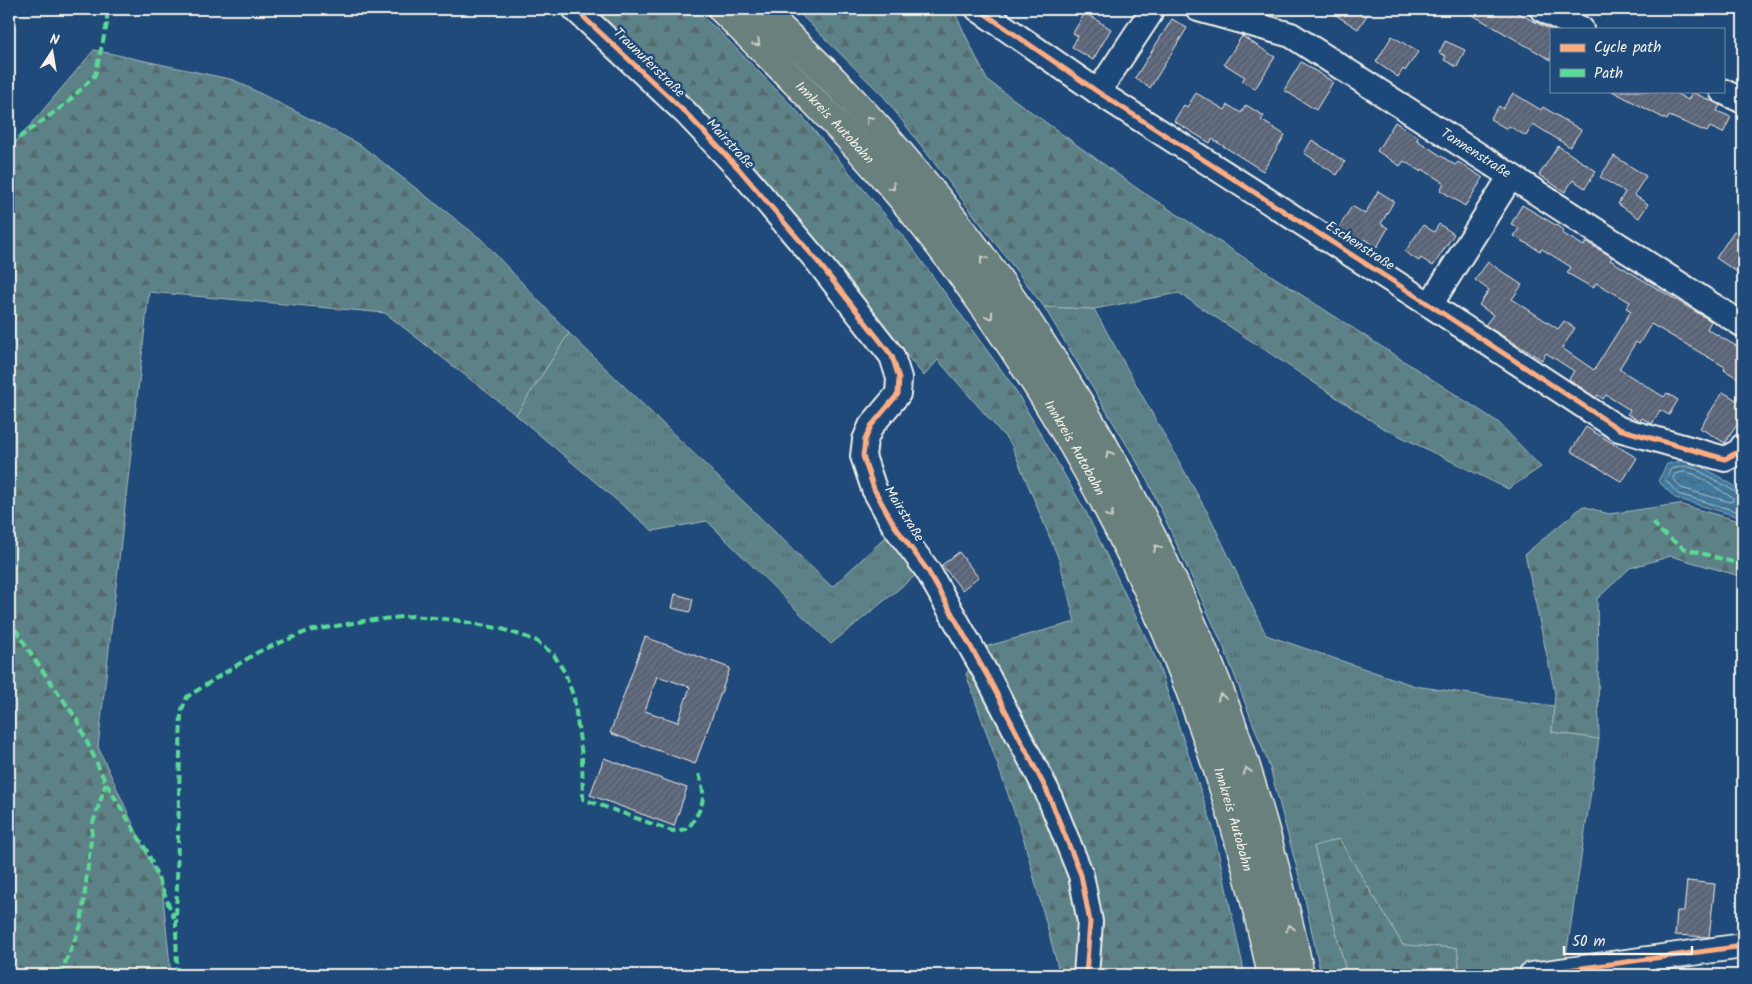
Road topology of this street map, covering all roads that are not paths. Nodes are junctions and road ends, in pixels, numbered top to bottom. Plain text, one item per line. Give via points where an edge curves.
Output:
1 (575, 9) edge
2 (722, 9) edge
3 (760, 9) edge
4 (978, 9) edge
5 (1151, 9) edge
6 (1198, 9) edge
7 (1542, 9) edge
8 (1579, 28) edge
9 (1098, 92) junction
10 (1724, 92) edge
11 (1743, 101) edge
12 (686, 114) joint
13 (1511, 176) junction
14 (1430, 305) junction
15 (1743, 326) edge
16 (1743, 446) edge
17 (1743, 946) edge
18 (1086, 975) edge
19 (1272, 975) edge
20 (1300, 975) edge
21 (1531, 975) edge

1 - 12 street, Traunuferstraße
2 -> 19 highway, Innkreis Autobahn via 806,93 901,198 990,315 1075,448 1146,587 1203,726 1244,857
20 -> 3 highway, Innkreis Autobahn via 1258,805 1216,683 1166,566 1109,454 1020,312 940,202 837,84
4 - 9 street, Eschenstraße
5 - 9 street
6 - 13 street, Tannenstraße via 1291,35
7 - 8 street
9 - 14 street, Eschenstraße
10 - 11 street
12 - 18 street, Mairstraße via 764,198 892,356 899,378 898,394 871,426 864,440 863,456 874,489 894,525 928,571 1047,791 1081,875 1090,922
13 - 14 street
13 - 15 street, Tannenstraße
14 - 16 street, Eschenstraße via 1619,429 1725,459
17 - 21 street

